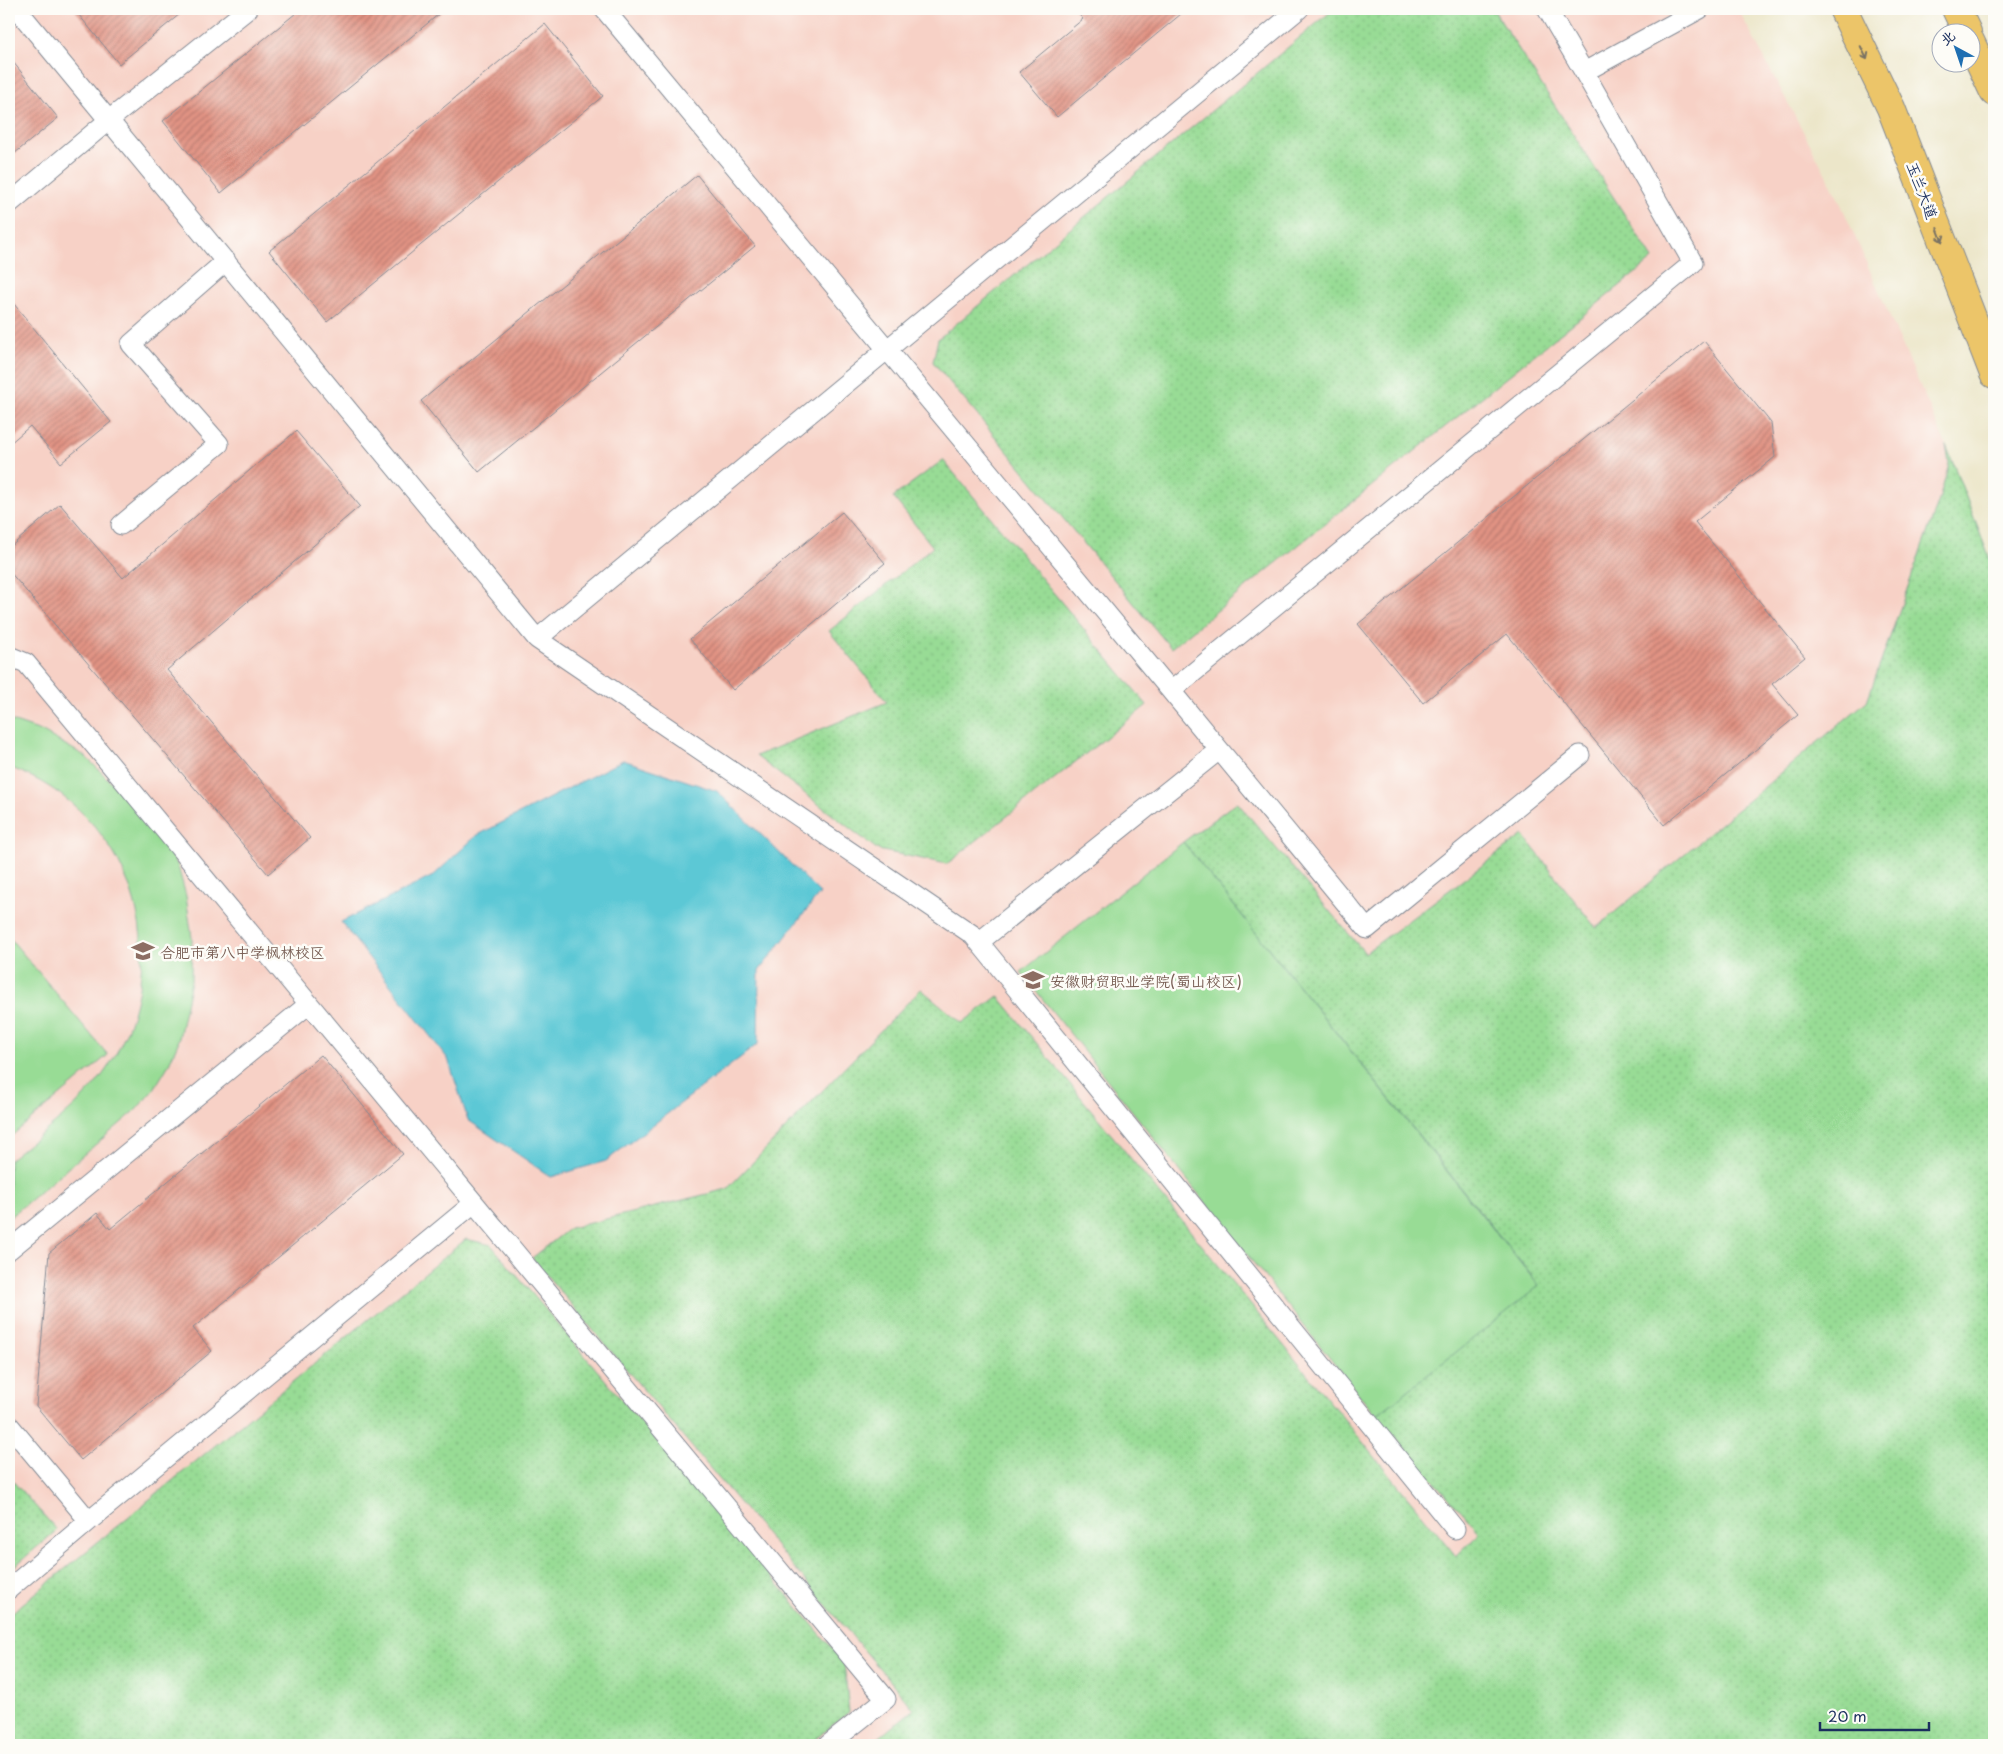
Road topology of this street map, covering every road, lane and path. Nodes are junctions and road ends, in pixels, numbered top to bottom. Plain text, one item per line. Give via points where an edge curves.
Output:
1 (18, 9) edge
2 (248, 9) edge
3 (604, 9) edge
4 (1299, 9) edge
5 (1547, 9) edge
6 (1700, 9) edge
7 (1843, 9) edge
8 (1956, 9) edge
9 (1962, 22) edge
10 (1980, 62) edge
11 (1584, 72) junction
12 (1994, 92) edge
13 (109, 120) junction
14 (9, 204) edge
15 (226, 261) junction
16 (888, 351) junction
17 (1994, 374) edge
18 (121, 524) dead end
19 (537, 640) junction
20 (9, 656) edge
21 (1171, 691) junction
22 (1219, 750) junction
23 (1580, 755) dead end
24 (980, 942) junction
25 (309, 1004) junction
26 (474, 1203) junction
27 (9, 1250) edge
28 (9, 1425) edge
29 (89, 1521) junction
30 (1455, 1529) dead end
31 (9, 1589) edge
32 (828, 1745) edge

1 - 13 lane
2 - 13 lane
3 - 16 lane
4 - 16 lane
5 - 11 lane
6 - 11 lane
7 -> 17 main road, 玉兰大道 via 1891,108
8 - 9 main road
10 - 12 main road
11 - 21 lane via 1693,263
13 - 14 lane
13 - 15 lane
15 - 18 lane via 131,344 219,444
15 - 19 lane
16 - 19 lane
16 - 21 lane
19 - 24 lane
20 - 25 lane via 26,663
21 - 22 lane
22 - 23 lane via 1367,929
22 - 24 lane
24 - 30 lane
25 - 26 lane
25 - 27 lane
26 - 29 lane
26 - 32 lane via 886,1699
28 - 29 lane
29 - 31 lane

